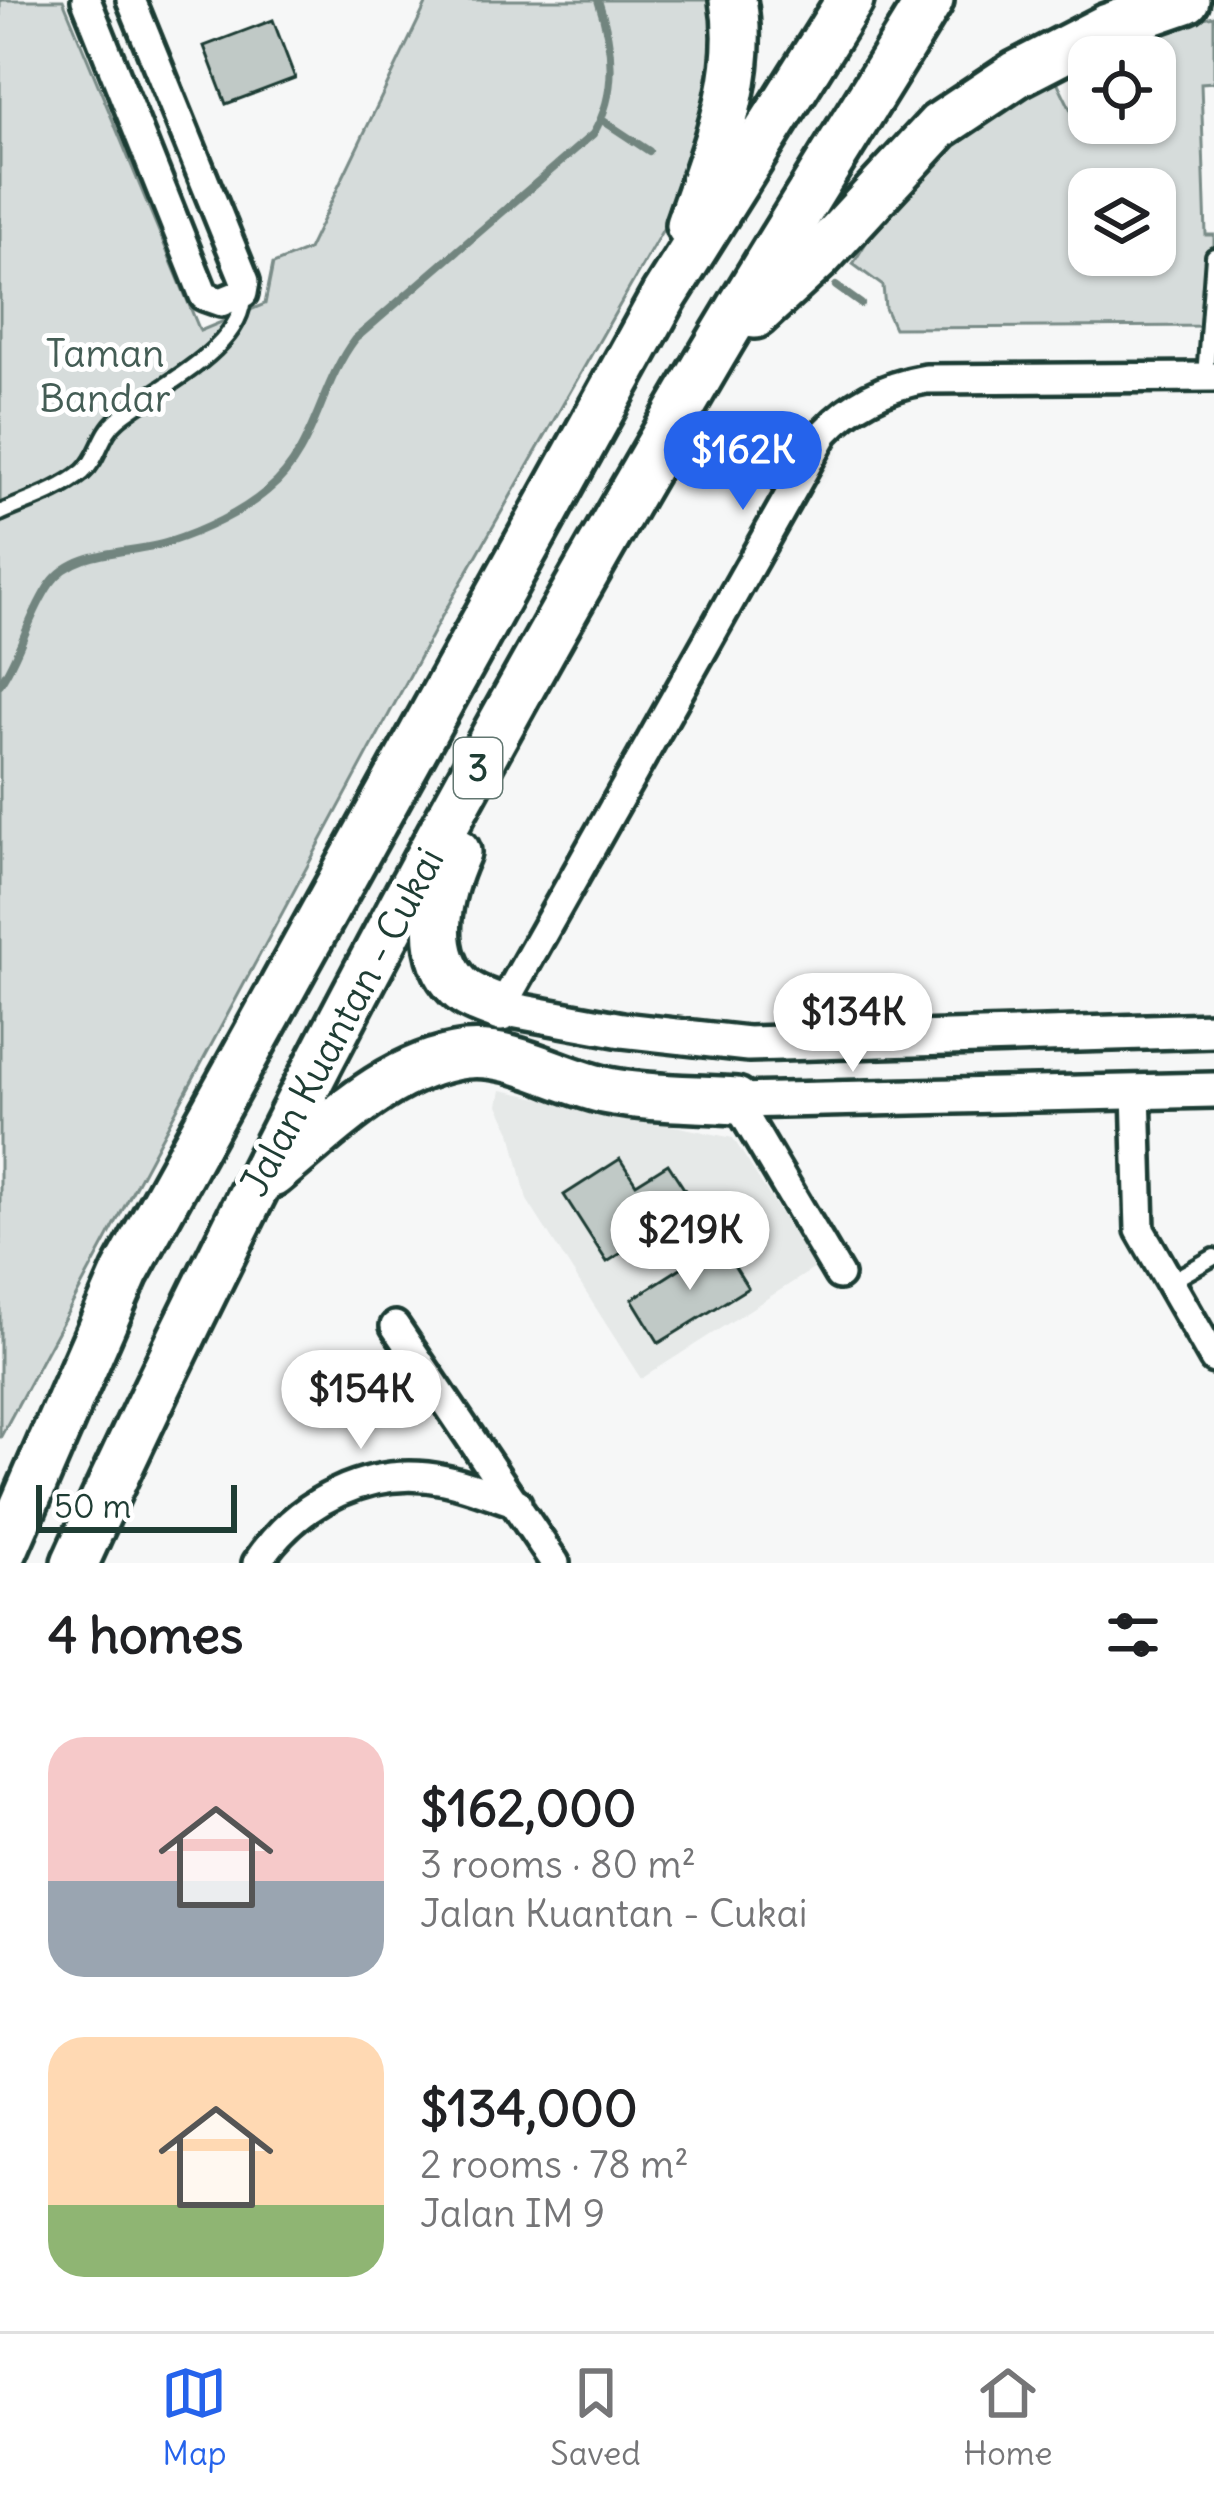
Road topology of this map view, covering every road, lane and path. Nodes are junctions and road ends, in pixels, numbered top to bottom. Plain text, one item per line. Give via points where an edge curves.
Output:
1 (86, 0) edge
2 (131, 0) edge
3 (733, 0) edge
4 (850, 0) edge
5 (930, 0) edge
6 (1186, 0) edge
7 (1214, 256) edge
8 (242, 292) junction
9 (664, 296) junction
10 (714, 352) junction
11 (1209, 377) edge
12 (0, 513) edge
13 (527, 676) junction
14 (501, 1007) junction
15 (1214, 1030) edge
16 (1214, 1090) edge
17 (1136, 1091) junction
18 (736, 1101) junction
19 (252, 1190) junction
20 (1214, 1258) edge
21 (839, 1275) dead end
22 (1168, 1283) junction
23 (395, 1326) dead end
24 (1214, 1359) edge
25 (517, 1503) junction
26 (0, 1560) edge
27 (75, 1563) edge
28 (257, 1563) edge
29 (555, 1563) edge

1 - 8 street via 205,296 220,302
2 - 8 street via 245,281
3 - 9 highway via 731,94
4 - 9 highway, Jalan Kuantan - Cukai / 3
5 - 10 highway, Jalan Kuantan - Cukai / 3
6 - 10 highway via 1108,27 939,126 818,257
7 - 11 lane
8 - 12 lane via 238,321 225,338 119,418 82,473
9 - 26 highway, Jalan Kuantan - Cukai / 3 via 125,1273
10 - 13 highway, Jalan Kuantan - Cukai / 3
11 - 14 street via 926,379 898,383 846,409 825,432
13 - 14 highway via 451,865 437,922 455,984
13 - 19 highway, Jalan Kuantan - Cukai / 3
14 - 15 street via 748,1044
16 - 17 street
17 - 18 street
17 - 22 street via 1140,1229
18 - 19 highway via 608,1091 489,1054 462,1056 380,1088
18 - 21 street
19 - 27 highway, Jalan Kuantan - Cukai / 3
20 - 22 lane
22 - 24 street
23 - 25 street
25 - 28 street via 443,1479 397,1476 316,1502
25 - 29 street

